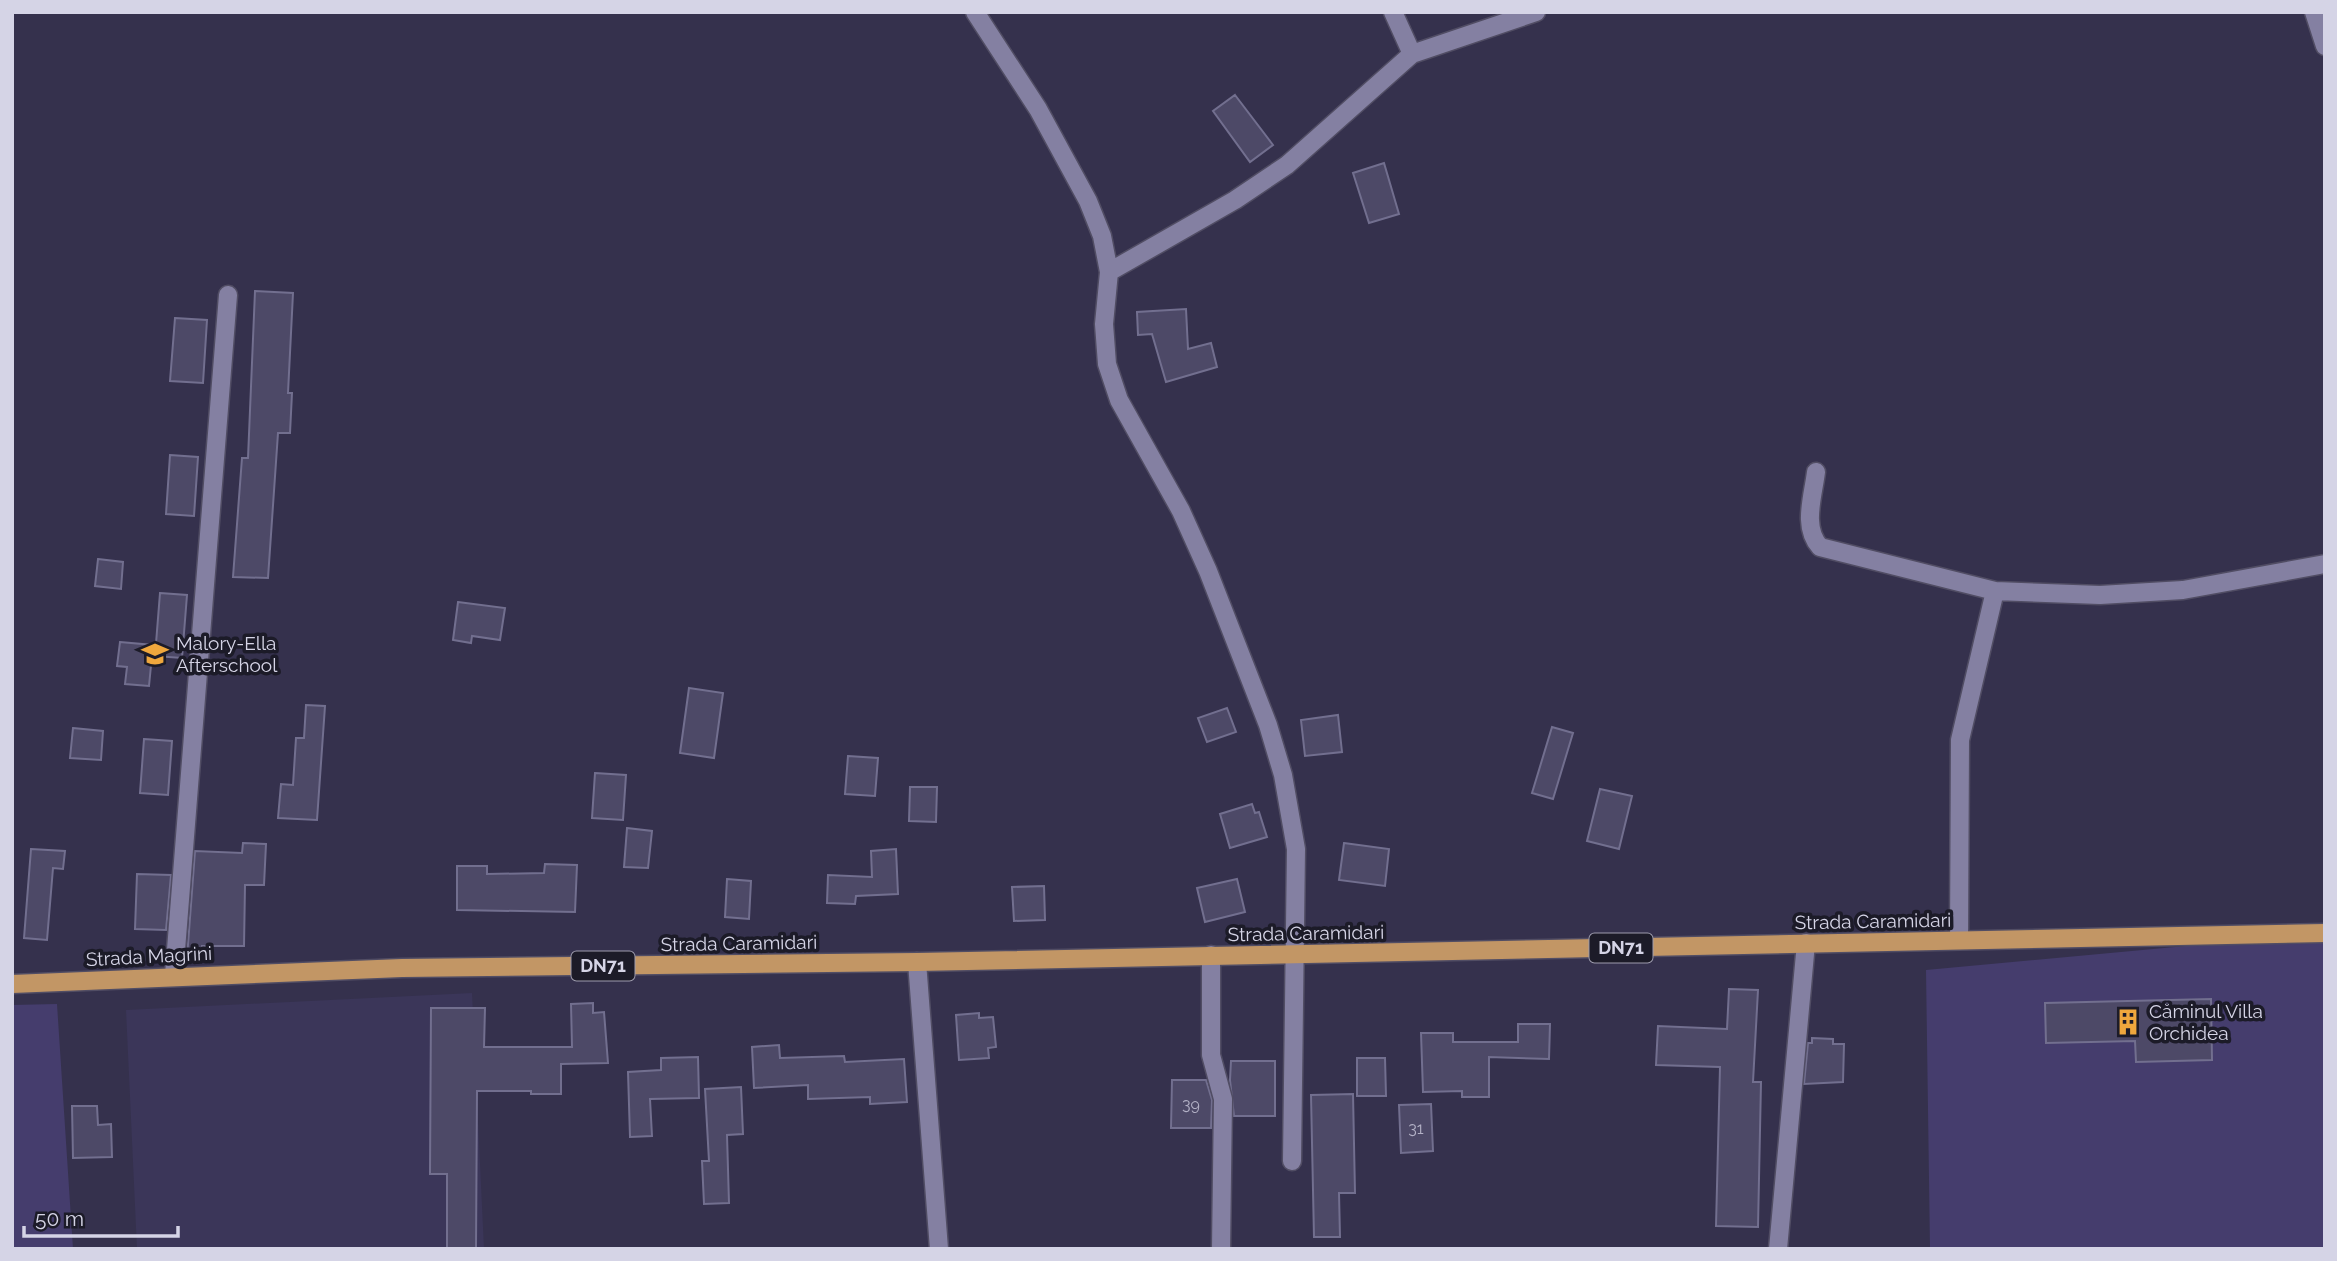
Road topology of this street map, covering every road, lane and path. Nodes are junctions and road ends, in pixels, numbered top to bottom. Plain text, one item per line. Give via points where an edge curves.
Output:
1 (975, 12) edge
2 (1393, 12) edge
3 (1536, 12) edge
4 (2314, 12) edge
5 (2325, 46) edge
6 (1412, 54) junction
7 (1109, 272) junction
8 (228, 295) dead end
9 (1816, 472) dead end
10 (2325, 564) edge
11 (1995, 591) junction
12 (2325, 933) edge
13 (1959, 940) junction
14 (1806, 943) junction
15 (1295, 954) junction
16 (1211, 955) junction
17 (917, 962) junction
18 (288, 971) joint
19 (174, 975) junction
20 (12, 984) edge
21 (1292, 1161) dead end
22 (939, 1249) edge
23 (1221, 1249) edge
24 (1778, 1249) edge

1 - 7 street via 1038,109 1088,201
2 - 6 street
3 - 6 street
4 - 5 street
6 - 7 street via 1287,165
7 - 15 street via 1104,324 1107,364 1119,400 1209,570 1283,775 1296,849
8 - 19 street
9 - 11 street via 1809,521 1820,547
10 - 11 street via 2183,590 2100,595
11 - 13 street via 1960,740
12 - 13 main road, Strada Caramidari / DN71
13 - 14 main road, Strada Caramidari / DN71
14 - 15 main road, Strada Caramidari / DN71
14 - 24 street
15 - 16 main road, Strada Caramidari / DN71
15 - 21 street
16 - 17 main road, Strada Caramidari / DN71
16 - 23 street via 1211,1055 1223,1099
17 - 18 main road, Strada Caramidari / DN71
17 - 22 street
18 - 19 main road, Strada Magrini / DN71
19 - 20 main road, Strada Magrini / DN71

